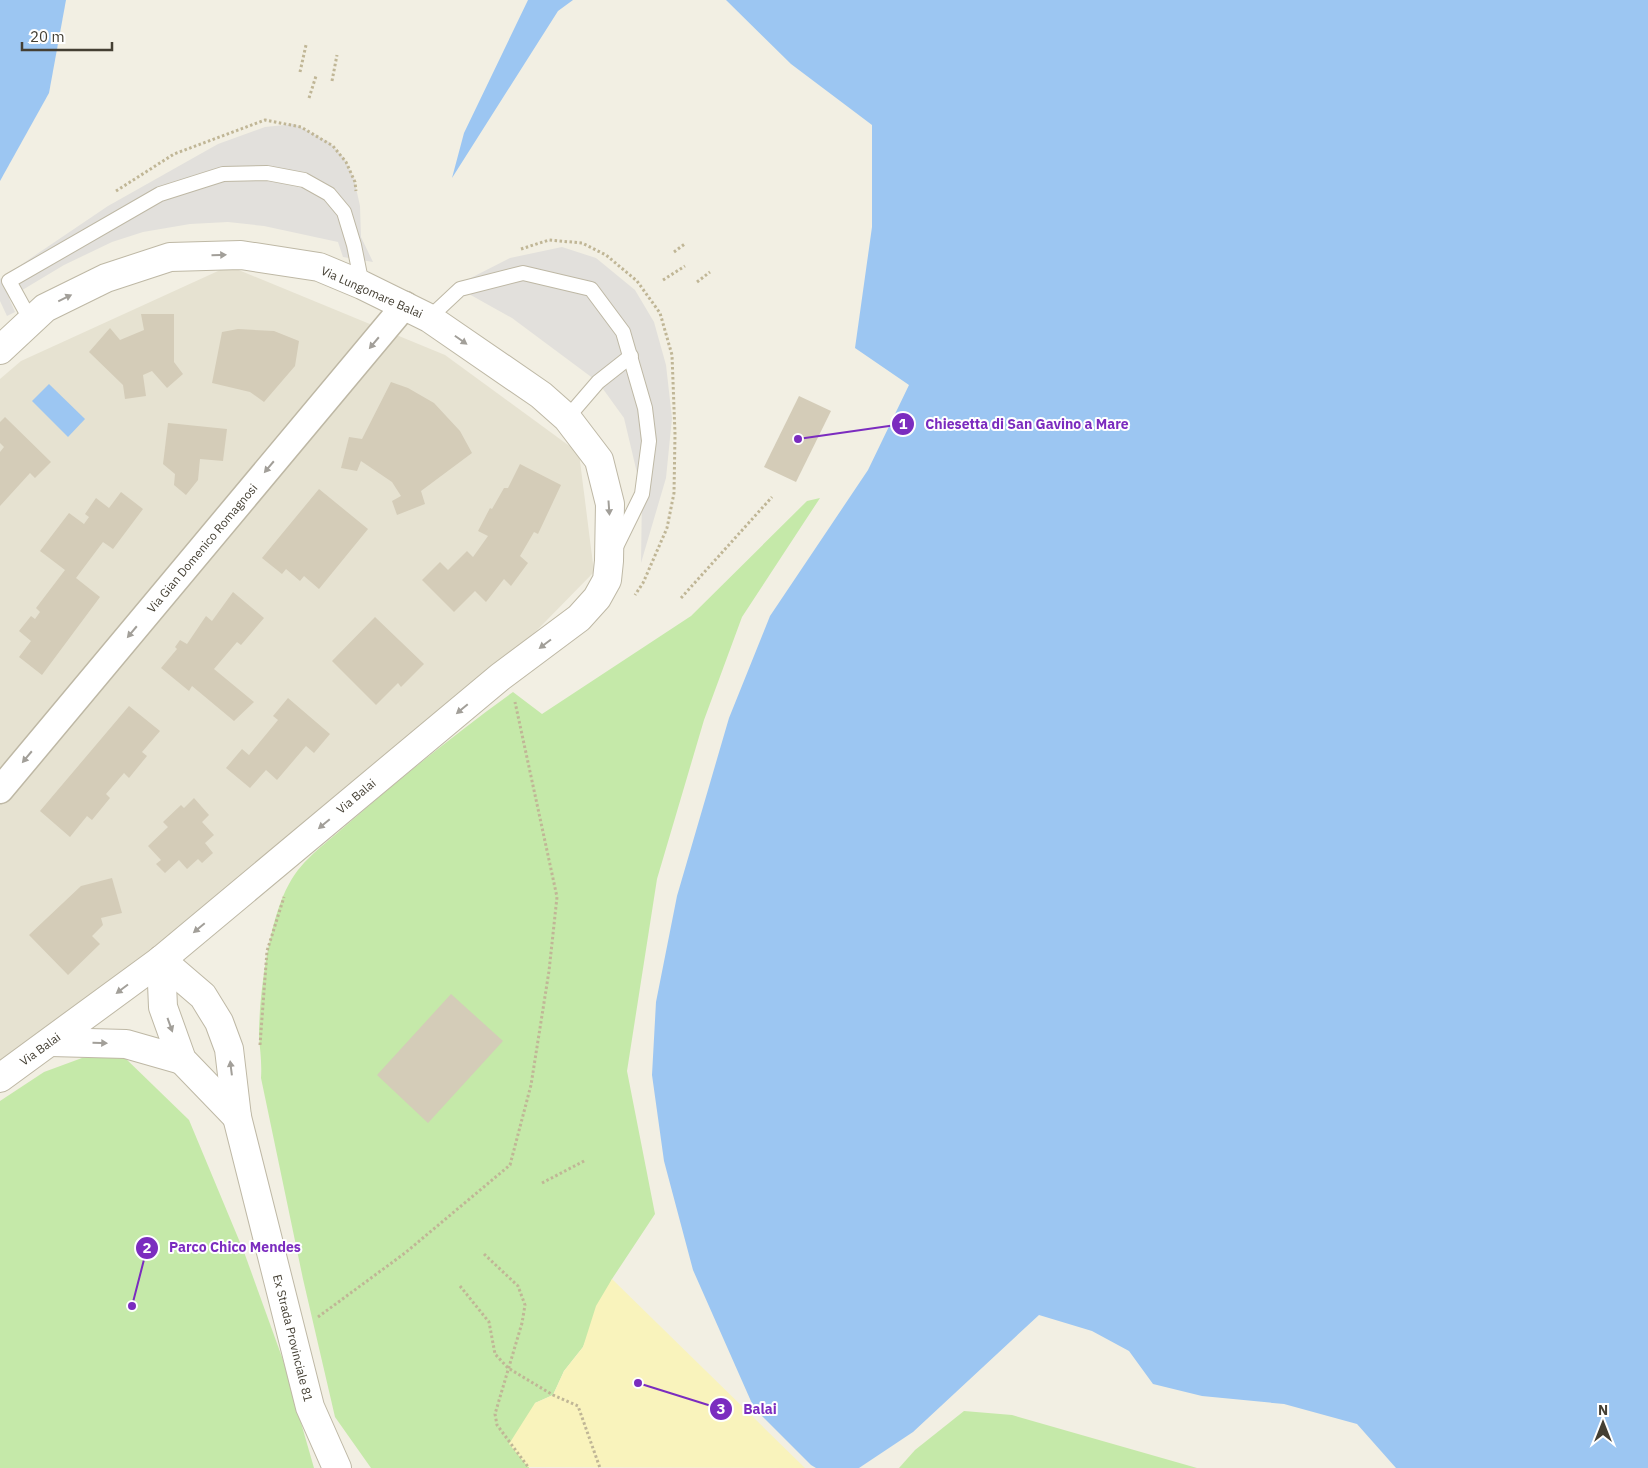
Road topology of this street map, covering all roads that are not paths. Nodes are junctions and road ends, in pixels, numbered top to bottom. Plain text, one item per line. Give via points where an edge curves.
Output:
1 (362, 285) junction
2 (405, 305) junction
3 (429, 318) junction
4 (31, 321) junction
5 (0, 350) edge
6 (631, 356) junction
7 (567, 418) junction
8 (599, 460) joint
9 (609, 561) junction
10 (0, 790) edge
11 (162, 960) junction
12 (51, 1042) junction
13 (182, 1060) junction
14 (0, 1078) edge
15 (237, 1116) junction
16 (337, 1468) edge

1 - 2 street, Via Lungomare Balai
4 -> 1 street, Via Lungomare Balai via 45,308 106,278 170,257 241,255 319,267
1 - 4 lane via 344,212 329,194 304,180 267,173 223,174 160,194 10,281
2 - 3 street, Via Lungomare Balai
2 -> 10 street, Via Gian Domenico Romagnosi
3 - 6 lane via 460,289 524,273 592,289 623,332
3 -> 7 street, Via Lungomare Balai via 540,395
4 - 5 street, Via Lungomare Balai
6 - 7 lane via 598,382
6 - 9 lane via 645,408 649,441 642,494
7 - 8 street, Via Lungomare Balai
8 -> 9 street, Via Balai via 610,504
9 -> 11 street, Via Balai via 607,580 597,598 579,618 500,677
11 -> 12 street, Via Balai
11 -> 13 street via 163,1008
15 -> 11 street, Ex Strada Provinciale 81 via 229,1048 219,1022 203,996
12 -> 13 street via 126,1044
12 - 14 street, Via Balai
13 - 15 street
15 - 16 street, Ex Strada Provinciale 81 via 310,1407

